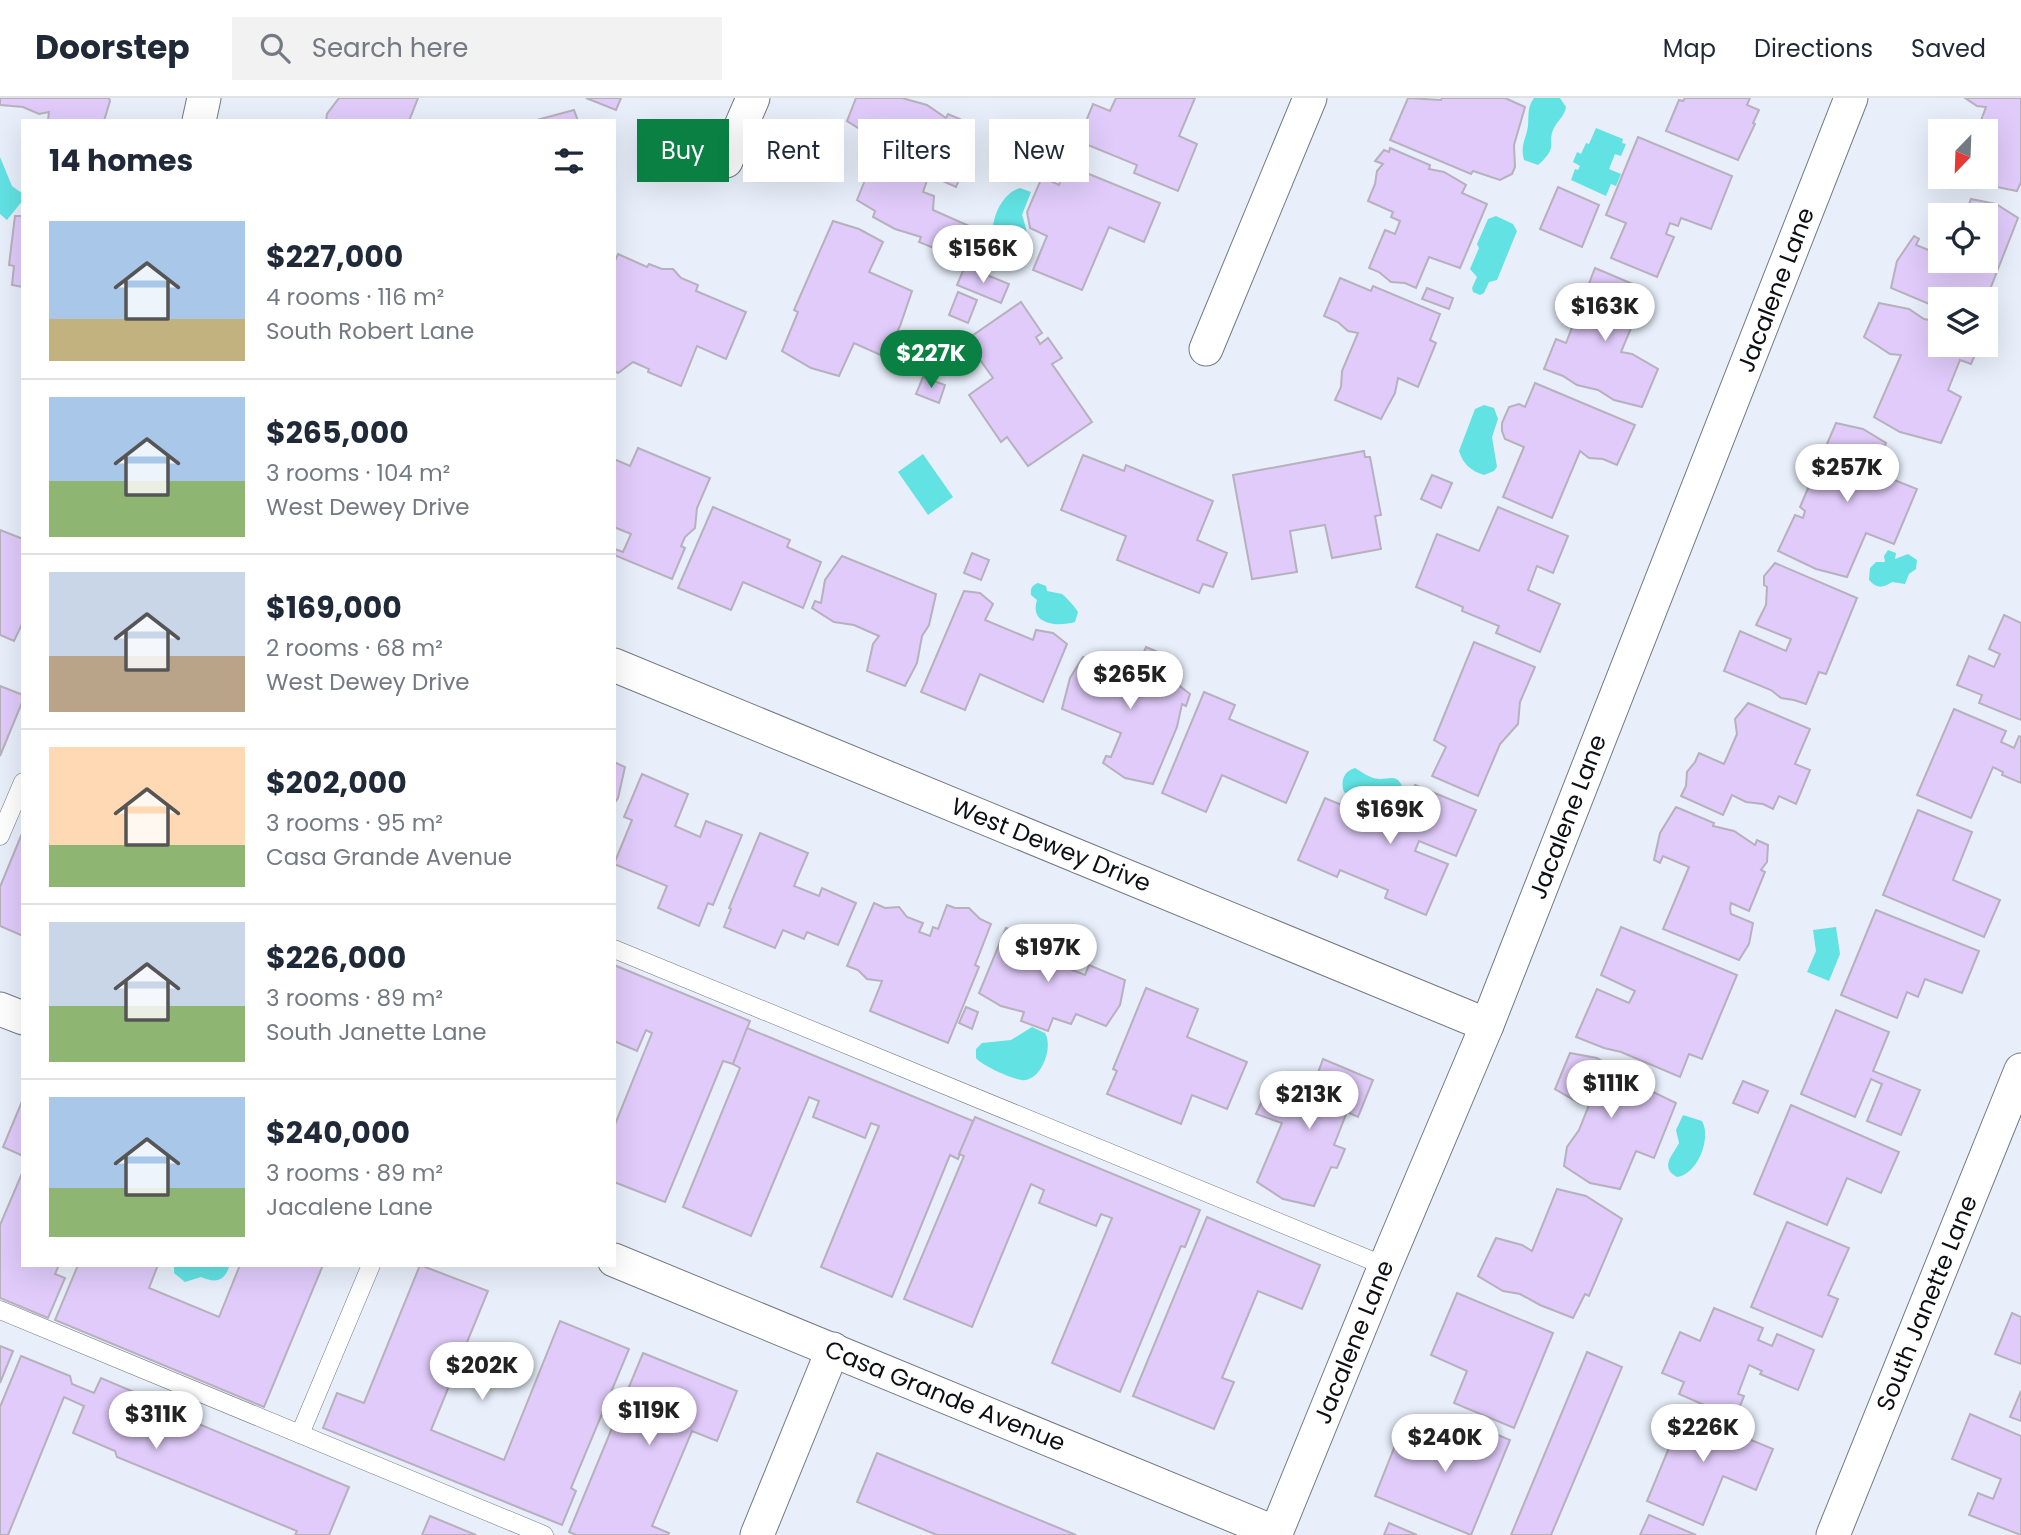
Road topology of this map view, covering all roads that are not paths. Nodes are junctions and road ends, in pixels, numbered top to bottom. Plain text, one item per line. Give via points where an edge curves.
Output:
1 (204, 98) edge
2 (753, 98) edge
3 (1310, 98) edge
4 (1851, 98) edge
5 (199, 119) edge
6 (729, 155) edge
7 (1206, 349) dead end
8 (616, 666) edge
9 (21, 787) edge
10 (0, 836) edge
11 (616, 950) edge
12 (0, 1009) edge
13 (21, 1017) edge
14 (1487, 1024) junction
15 (2021, 1070) edge
16 (616, 1261) edge
17 (1385, 1266) junction
18 (370, 1267) edge
19 (0, 1310) edge
20 (833, 1349) junction
21 (300, 1434) junction
22 (1276, 1533) joint
23 (544, 1535) edge
24 (757, 1535) edge
25 (1833, 1535) edge

1 - 5 street
2 - 6 street
3 - 7 street
4 - 14 street, Jacalene Lane
8 - 14 street, West Dewey Drive
9 - 10 lane
11 - 17 lane
12 - 13 street
14 - 17 street, Jacalene Lane
15 - 25 street, South Janette Lane
16 - 20 street, Casa Grande Avenue
17 - 22 street, Jacalene Lane
18 - 21 lane
19 - 21 lane
20 - 22 street, Casa Grande Avenue
20 - 24 street
21 - 23 lane

